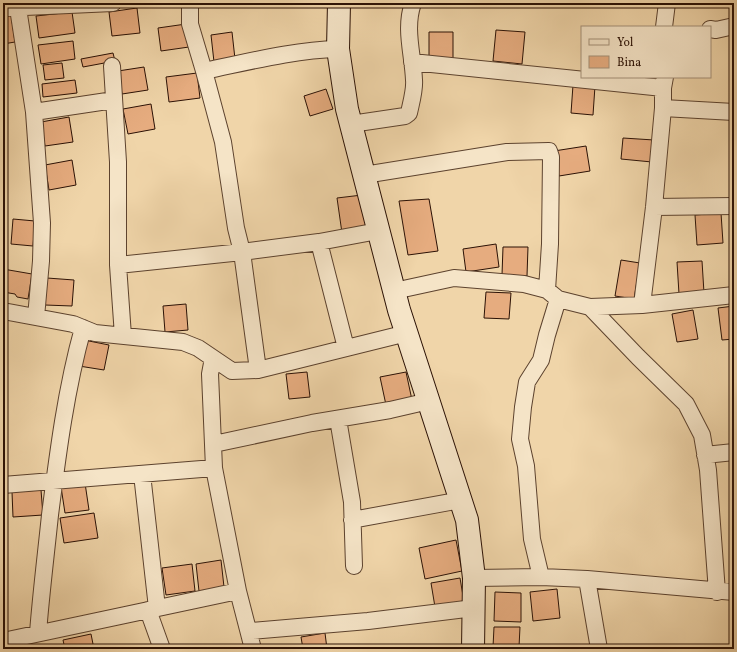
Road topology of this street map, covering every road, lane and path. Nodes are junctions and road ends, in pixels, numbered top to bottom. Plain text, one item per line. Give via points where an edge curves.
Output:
1 (113, 3) edge
2 (190, 3) edge
3 (339, 3) edge
4 (412, 3) edge
5 (667, 3) edge
6 (68, 4) edge
7 (10, 8) edge
8 (664, 26) edge
9 (734, 26) edge
10 (711, 30) edge
11 (338, 49) junction
12 (412, 62) junction
13 (112, 66) dead end
14 (204, 71) junction
15 (581, 76) edge
16 (604, 78) edge
17 (664, 83) edge
18 (114, 100) junction
19 (663, 108) junction
20 (34, 112) junction
21 (734, 112) edge
22 (351, 124) junction
23 (364, 175) junction
24 (734, 206) edge
25 (654, 207) junction
26 (378, 231) junction
27 (320, 242) junction
28 (242, 252) junction
29 (118, 265) junction
30 (394, 291) junction
31 (552, 294) junction
32 (734, 295) edge
33 (642, 305) junction
34 (590, 307) junction
35 (3, 311) edge
36 (36, 317) junction
37 (83, 328) junction
38 (406, 333) junction
39 (124, 336) junction
40 (346, 348) junction
41 (213, 358) junction
42 (258, 370) junction
43 (429, 401) junction
44 (338, 419) junction
45 (214, 444) junction
46 (734, 452) edge
47 (705, 455) junction
48 (214, 468) junction
49 (142, 474) junction
50 (54, 481) junction
51 (3, 485) edge
52 (461, 500) junction
53 (352, 520) junction
54 (354, 566) dead end
55 (541, 577) junction
56 (474, 578) junction
57 (587, 579) junction
58 (238, 592) junction
59 (717, 592) junction
60 (734, 592) edge
61 (474, 608) junction
62 (153, 609) junction
63 (250, 631) junction
64 (38, 633) junction
65 (3, 641) edge
66 (162, 649) edge
67 (253, 649) edge
68 (473, 649) edge
69 (590, 649) edge
70 (599, 649) edge

1 - 6 street
2 - 14 street via 190,24
3 - 11 street
4 - 12 street via 408,35
5 - 8 street
6 - 7 street
7 - 20 street
9 - 10 street
11 - 14 street via 269,58
11 - 22 street
12 - 15 street
12 - 22 street via 415,82 409,113 405,116
13 - 18 street
14 - 28 street via 223,142
16 - 17 street
17 - 19 street
18 - 20 street
18 - 29 street via 118,162
19 - 21 street
19 - 25 street
20 - 36 street via 42,223
22 - 23 street
23 - 26 street
23 - 31 street via 507,152 548,150 551,157
24 - 25 street
25 - 33 street
26 - 27 street
26 - 30 street
27 - 28 street
27 - 40 street
28 - 29 street
28 - 42 street
29 - 39 street
30 - 31 street via 454,278 524,284
30 - 38 street
31 - 34 street
31 - 55 street via 541,360 527,382 520,439 526,466 532,539
32 - 33 street
33 - 34 street
34 - 47 street via 686,404 702,435
35 - 36 street
36 - 37 street
37 - 39 street via 95,333
37 - 50 street via 64,410
38 - 40 street
38 - 43 street
39 - 41 street via 183,342
40 - 42 street
41 - 42 street via 232,371
41 - 45 street via 210,374
43 - 44 street
43 - 52 street
44 - 45 street
44 - 53 street via 352,502
45 - 48 street
46 - 47 street
47 - 59 street
48 - 49 street
48 - 58 street
49 - 50 street
49 - 62 street
50 - 51 street
50 - 64 street
52 - 53 street
52 - 56 street via 467,520
53 - 54 street
55 - 56 street
55 - 57 street
56 - 61 street
57 - 59 street
57 - 70 street
58 - 62 street
58 - 63 street
59 - 60 street
61 - 63 street via 368,621
61 - 68 street
62 - 64 street
62 - 66 street
63 - 67 street
64 - 65 street
69 - 70 street

